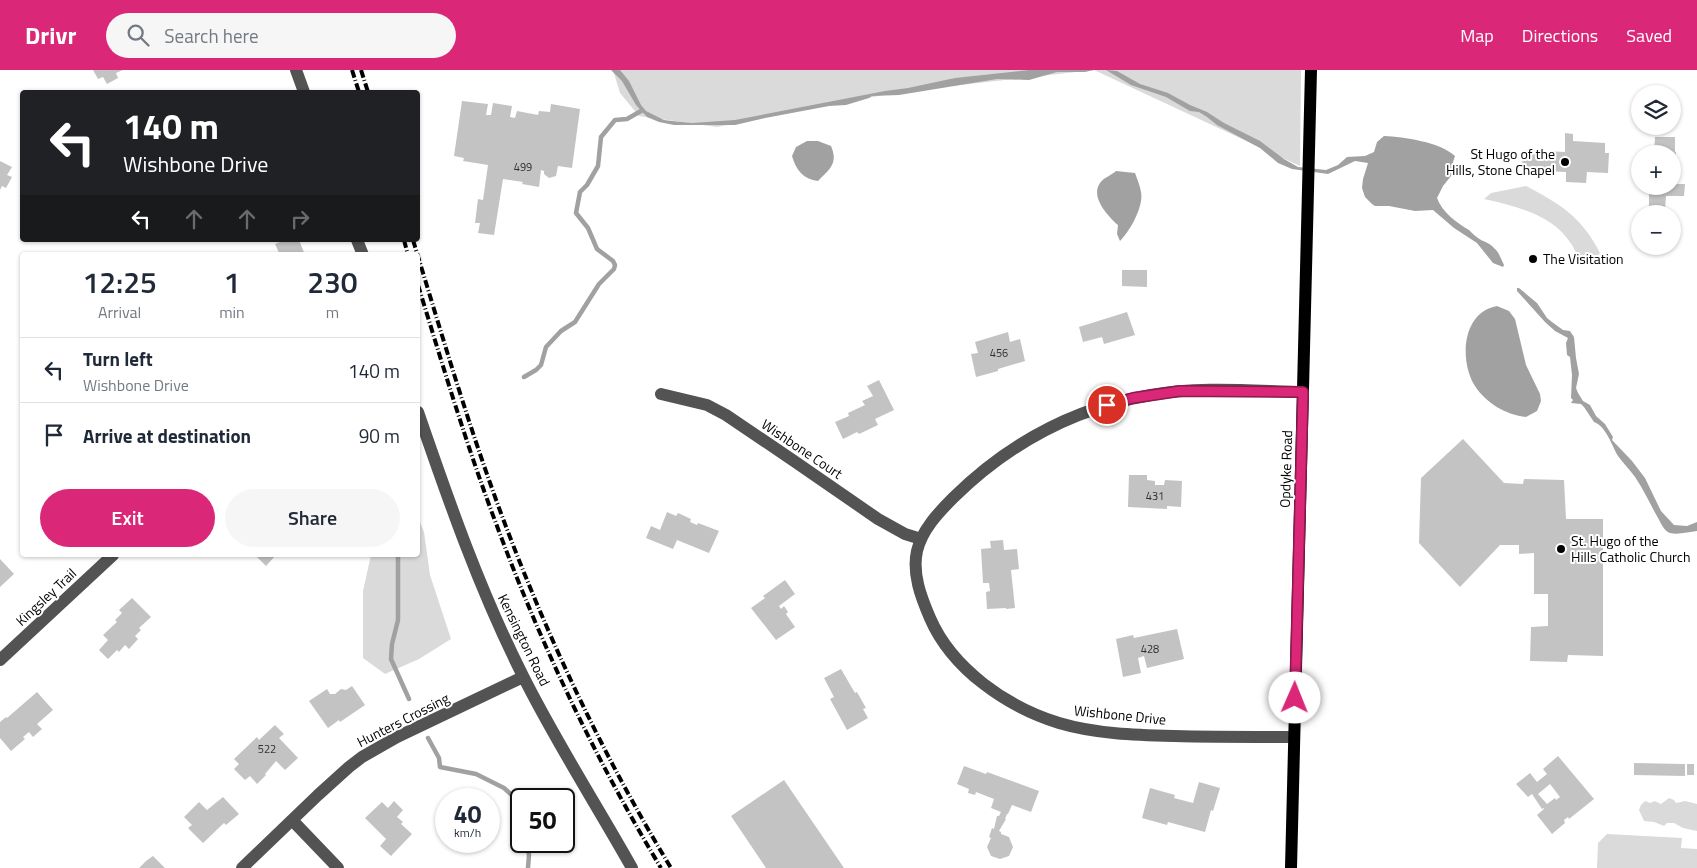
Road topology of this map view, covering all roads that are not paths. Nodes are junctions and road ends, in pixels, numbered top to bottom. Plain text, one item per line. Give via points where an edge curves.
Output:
1 (296, 70) edge
2 (1310, 70) edge
3 (303, 90) edge
4 (1303, 392) junction
5 (661, 394) dead end
6 (420, 418) edge
7 (921, 539) junction
8 (110, 557) edge
9 (0, 660) edge
10 (524, 677) junction
11 (1294, 737) junction
12 (292, 820) junction
13 (242, 868) edge
14 (338, 868) edge
15 (632, 868) edge
16 (1291, 868) edge

1 - 3 street
2 - 4 main road, Opdyke Road
4 - 7 street, Wishbone Drive via 1168,392 1133,398 1066,420 1024,440 984,469 942,509
4 - 11 main road, Opdyke Road
5 - 7 street, Wishbone Court via 714,408 878,519
6 - 10 street, Kensington Road via 480,583
7 - 11 street, Wishbone Drive via 916,557 917,581 938,634 964,668 1021,706 1057,722 1095,731
8 - 9 street, Kingsley Trail
10 - 12 street, Hunters Crossing via 377,747 349,767
10 - 15 street, Kensington Road
11 - 16 main road, Opdyke Road
12 - 13 street, Hunters Crossing
12 - 14 street

